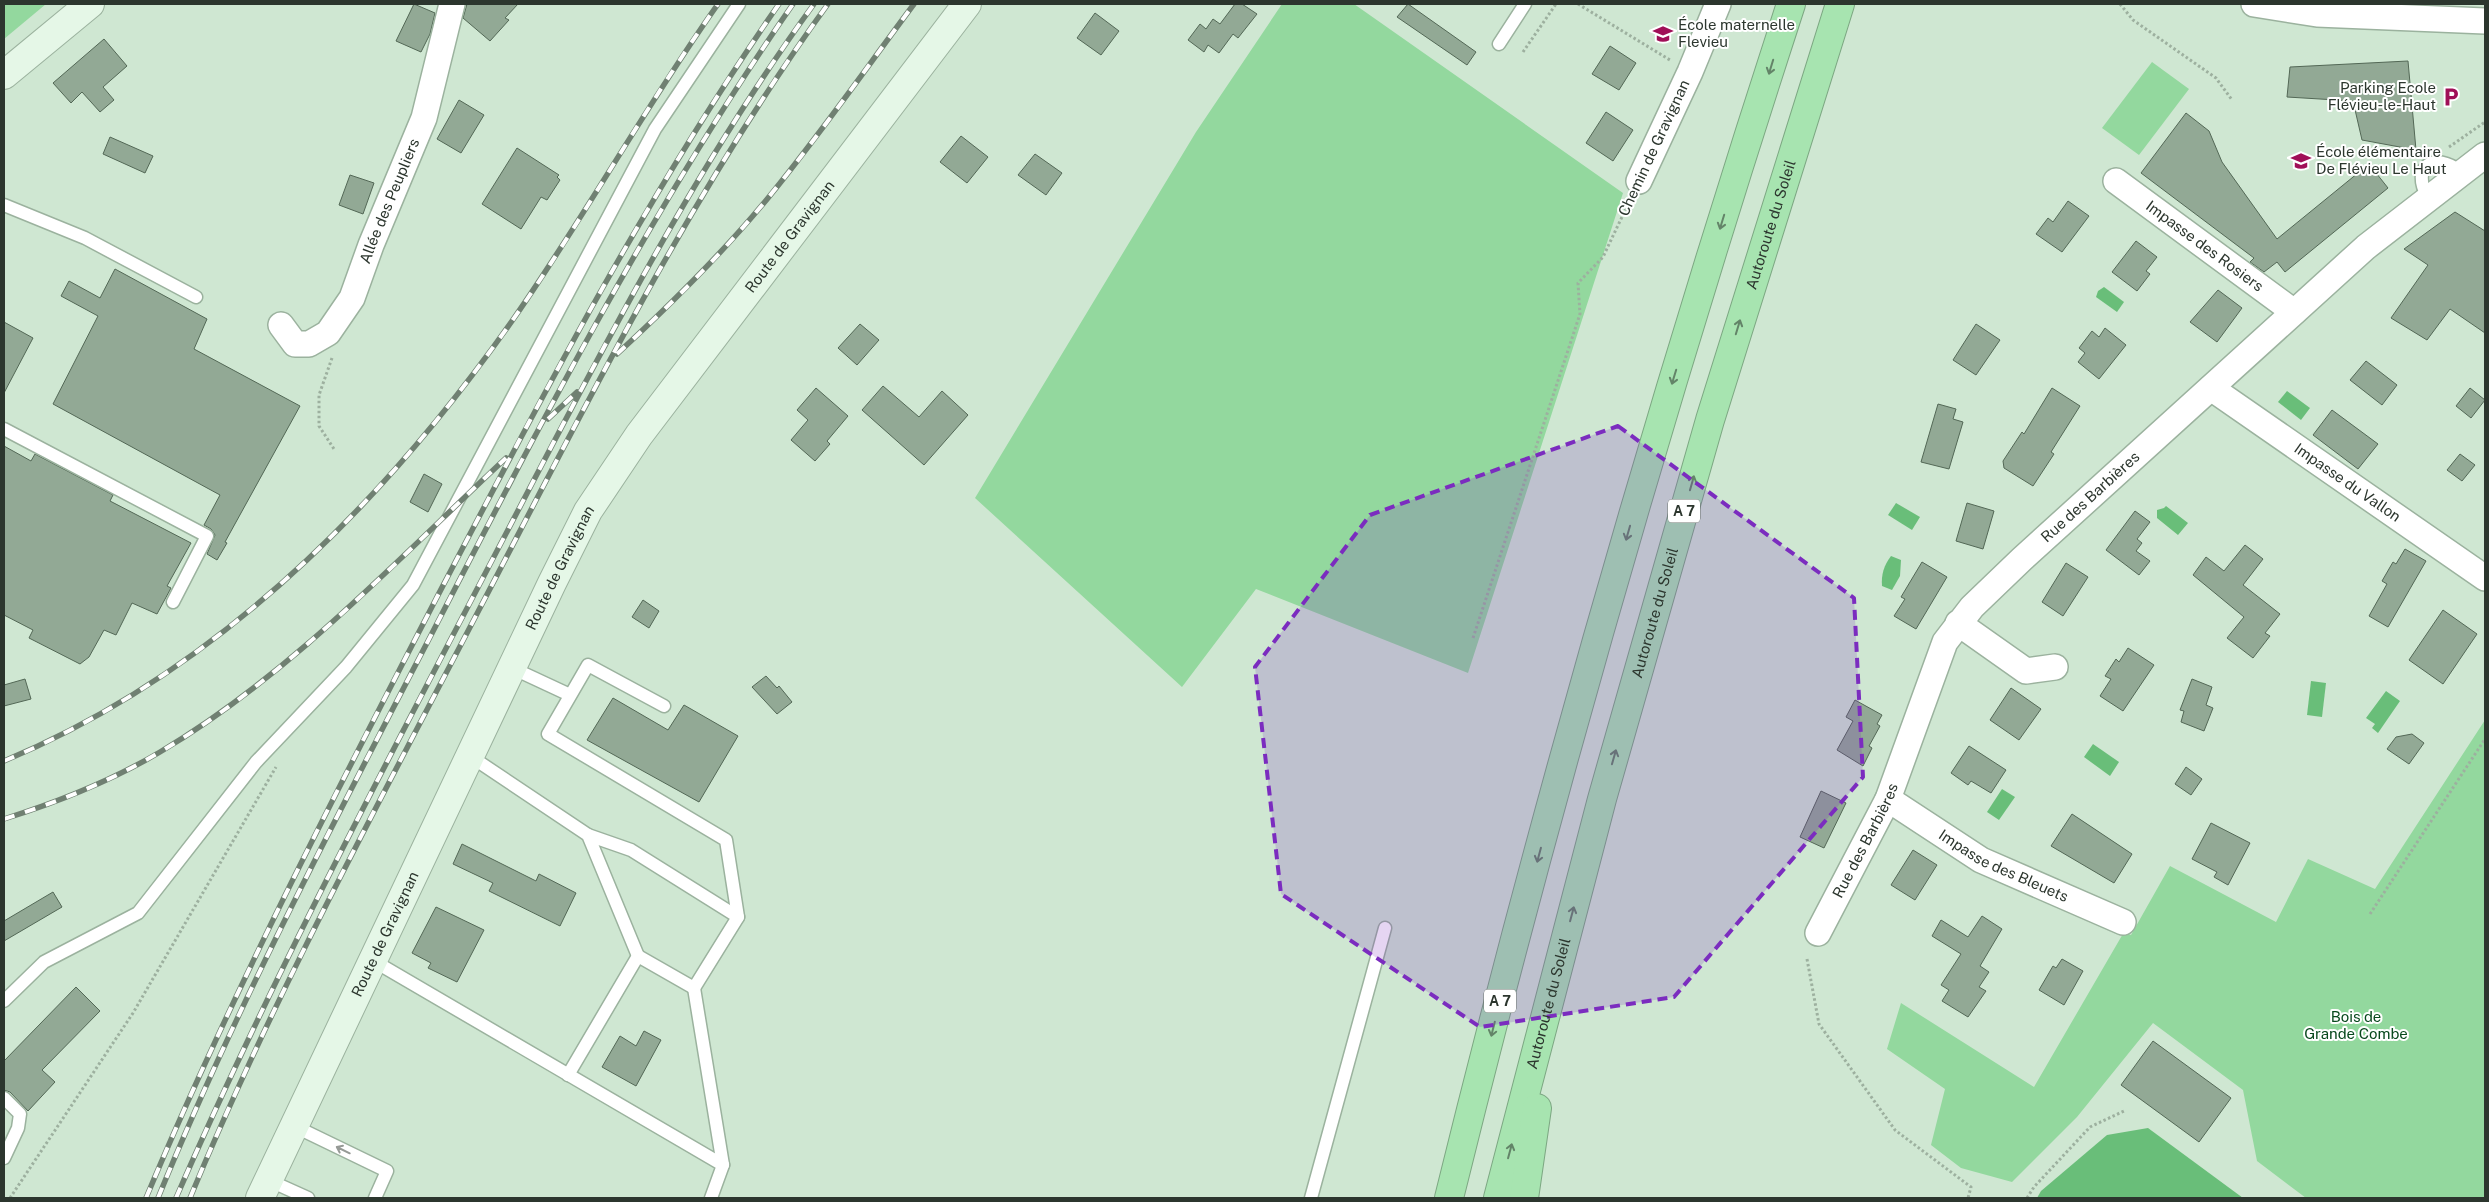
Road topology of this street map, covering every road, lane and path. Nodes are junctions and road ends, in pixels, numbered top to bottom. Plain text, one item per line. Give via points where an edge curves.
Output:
1 (90, 4) edge
2 (452, 4) edge
3 (739, 4) edge
4 (967, 4) edge
5 (1525, 4) edge
6 (1556, 4) edge
7 (1578, 4) edge
8 (1718, 4) edge
9 (1791, 4) edge
10 (1840, 4) edge
11 (2120, 4) edge
12 (2254, 4) edge
13 (2485, 21) edge
14 (1499, 44) dead end
15 (1523, 52) dead end
16 (1690, 72) junction
17 (4, 76) edge
18 (2232, 100) dead end
19 (2485, 122) edge
20 (2446, 149) dead end
21 (2485, 155) edge
22 (1639, 181) joint
23 (2116, 181) dead end
24 (4, 205) edge
25 (196, 297) dead end
26 (2294, 312) junction
27 (281, 325) dead end
28 (334, 351) dead end
29 (2210, 388) junction
30 (4, 430) edge
31 (334, 449) dead end
32 (2485, 578) edge
33 (173, 602) dead end
34 (1958, 623) junction
35 (1473, 638) dead end
36 (2055, 667) dead end
37 (512, 668) junction
38 (570, 695) junction
39 (664, 706) dead end
40 (2485, 739) edge
41 (470, 756) junction
42 (277, 766) dead end
43 (1888, 799) junction
44 (588, 835) junction
45 (2370, 914) dead end
46 (738, 917) junction
47 (2123, 922) dead end
48 (1385, 928) dead end
49 (1818, 933) dead end
50 (638, 956) junction
51 (1806, 959) dead end
52 (372, 960) junction
53 (1555, 978) junction
54 (694, 988) junction
55 (4, 1001) edge
56 (568, 1075) junction
57 (4, 1098) edge
58 (2124, 1110) dead end
59 (294, 1126) junction
60 (4, 1158) edge
61 (723, 1166) junction
62 (264, 1189) edge
63 (1450, 1197) edge
64 (10, 1198) edge
65 (308, 1198) edge
66 (375, 1198) edge
67 (711, 1198) edge
68 (1311, 1198) edge
69 (1498, 1198) edge
70 (1524, 1198) edge
71 (1968, 1198) edge
72 (2027, 1198) edge

1 - 17 street
2 - 27 street, Allée des Peupliers via 424,118 352,298 328,333 309,344 296,344
3 - 55 lane via 655,129 413,585 346,668 256,762 138,913 44,962
4 - 37 street, Route de Gravignan via 639,435 588,511
5 - 14 lane
6 - 15 path
7 - 16 path
8 - 16 street, Chemin de Gravignan
9 -> 63 highway, A 7 via 1668,397 1608,605
53 -> 10 highway, Autoroute du Soleil / A 7 via 1602,799 1710,420
11 - 18 path via 2133,20 2216,78
12 - 13 street via 2317,14
16 - 22 street, Chemin de Gravignan
19 - 20 path
21 - 26 street, Rue des Barbières via 2366,247
22 - 35 path, Chemin de Gravignan via 1603,258 1578,284 1580,314
23 - 26 street, Impasse des Rosiers
24 - 25 lane via 85,238
26 - 29 street, Rue des Barbières
28 - 31 path via 319,395 319,426
29 - 32 street, Impasse du Vallon
29 - 34 street, Rue des Barbières via 2022,559
30 - 33 lane via 207,536
34 - 36 street via 2026,671
34 - 43 street, Rue des Barbières via 1945,642
37 - 38 lane
37 - 41 street, Route de Gravignan
38 - 39 lane via 588,665
38 - 46 lane via 548,734 726,840
40 - 45 path
41 - 44 lane
41 - 52 street, Route de Gravignan
42 - 64 path via 134,1013
43 - 47 street, Impasse des Bleuets via 1981,860
43 - 49 street, Rue des Barbières
44 - 46 lane via 631,850
44 - 50 lane
46 - 54 lane
48 - 68 lane
50 - 54 lane
50 - 56 lane
51 - 71 path via 1819,1024 1895,1130 1971,1187
52 - 56 lane
52 - 59 street, Route de Gravignan
69 -> 53 highway, Autoroute du Soleil / A 7
53 - 70 highway
54 - 61 lane
56 - 61 lane
57 - 60 lane via 20,1114 18,1128
58 - 72 path via 2090,1127
59 - 62 street, Route de Gravignan
66 -> 59 lane via 387,1171
61 - 67 lane
62 - 65 lane

